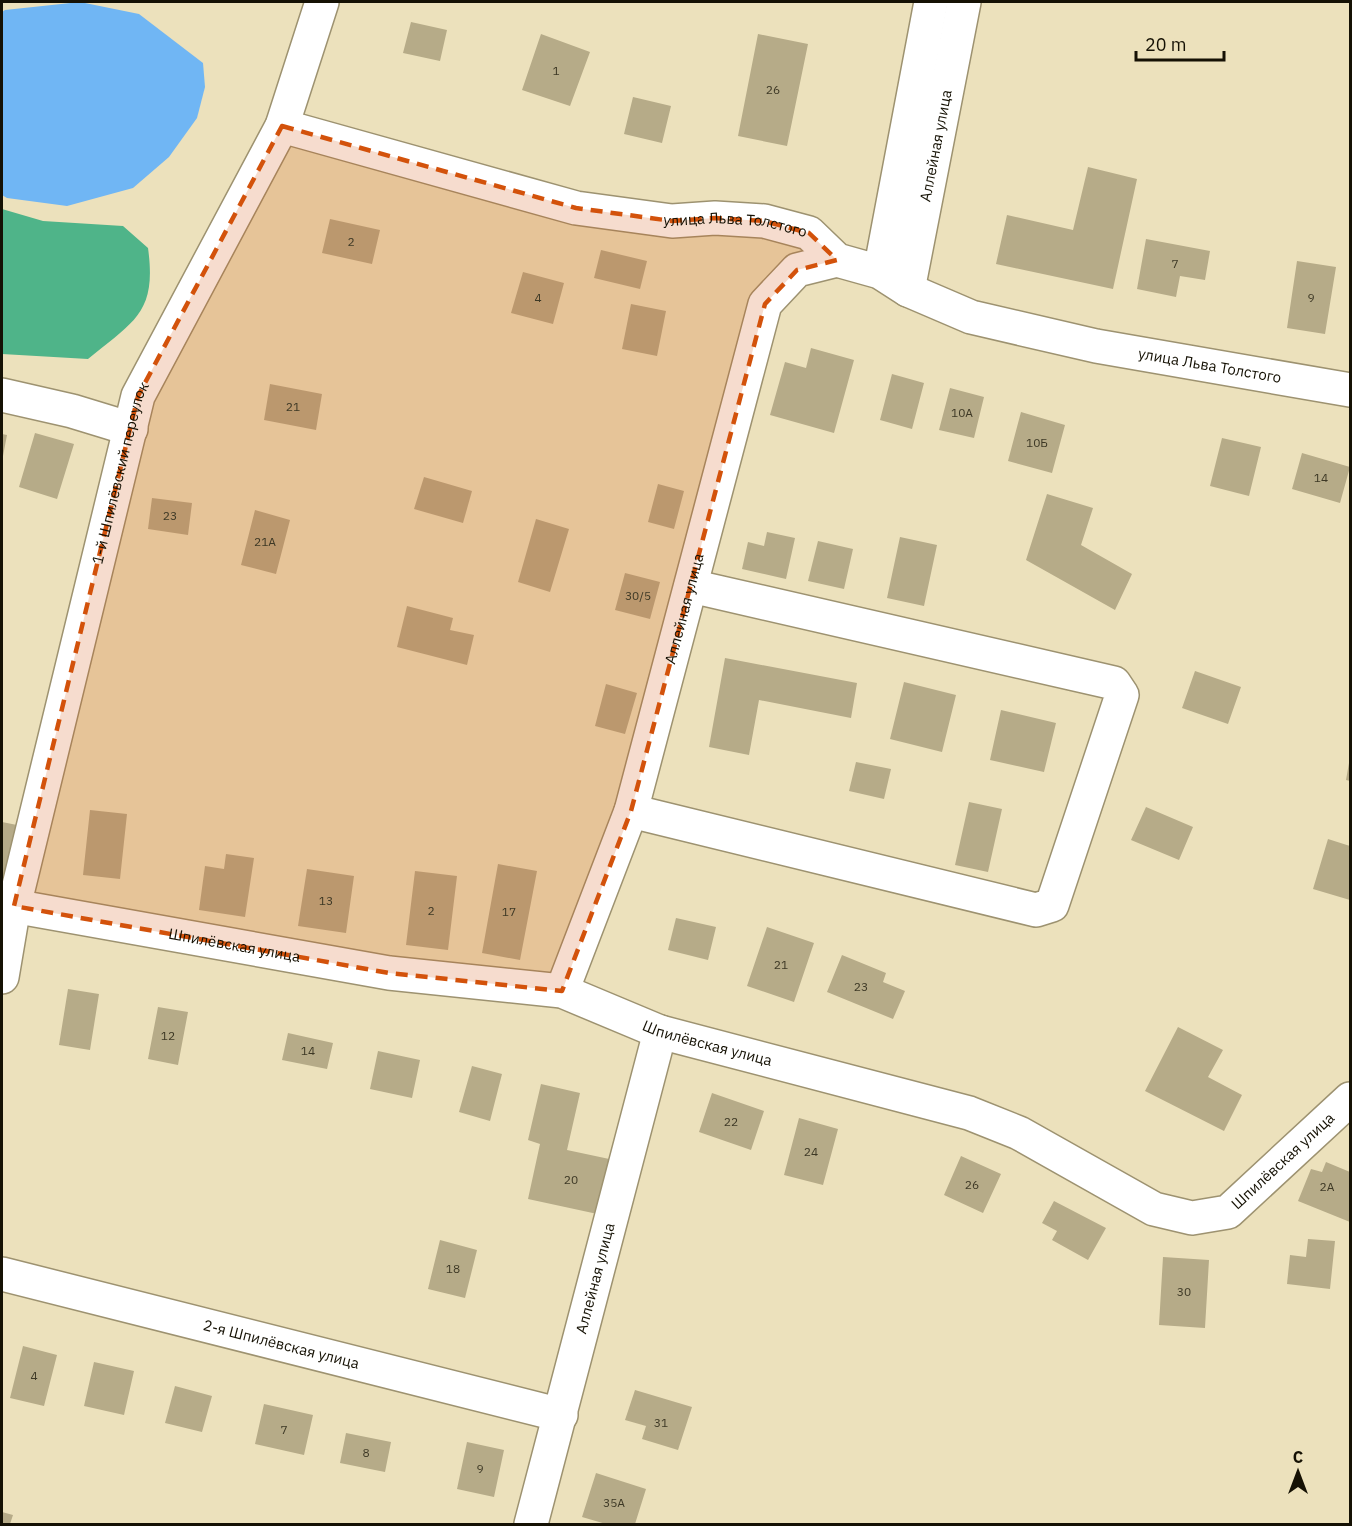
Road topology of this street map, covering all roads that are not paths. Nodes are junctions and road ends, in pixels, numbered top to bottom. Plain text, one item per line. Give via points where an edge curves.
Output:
1 (322, 2) edge
2 (931, 2) edge
3 (964, 2) edge
4 (282, 126) junction
5 (837, 260) junction
6 (880, 272) junction
7 (908, 290) junction
8 (1350, 390) edge
9 (2, 395) edge
10 (131, 429) junction
11 (691, 586) junction
12 (632, 811) junction
13 (8, 905) edge
14 (2, 977) edge
15 (562, 991) junction
16 (660, 1032) junction
17 (1350, 1099) edge
18 (2, 1274) edge
19 (561, 1415) junction
20 (531, 1524) edge

1 - 4 street, 1-й Шпилёвский переулок
2 - 6 street
3 - 7 street, Аллейная улица
4 - 5 street, улица Льва Толстого via 576,208 672,221 764,221 809,233
4 - 10 street, 1-й Шпилёвский переулок via 138,396
5 - 6 street, улица Льва Толстого
5 - 11 street, Аллейная улица via 797,270 765,304
6 - 7 street, улица Льва Толстого
7 - 8 street, улица Льва Толстого via 971,317 1096,346
9 - 10 street
10 - 13 street, 1-й Шпилёвский переулок
11 - 12 street, Аллейная улица
11 - 12 street via 1114,683 1122,696 1052,905 1036,910
12 - 15 street, Аллейная улица
13 - 14 street, 1-й Шпилёвский переулок
13 - 15 street, Шпилёвская улица via 389,973
15 - 16 street, Шпилёвская улица
16 - 17 street, Шпилёвская улица via 969,1113 1019,1133 1154,1209 1192,1218 1228,1212
16 - 19 street, Аллейная улица
18 - 19 street, 2-я Шпилёвская улица
19 - 20 street, Аллейная улица

